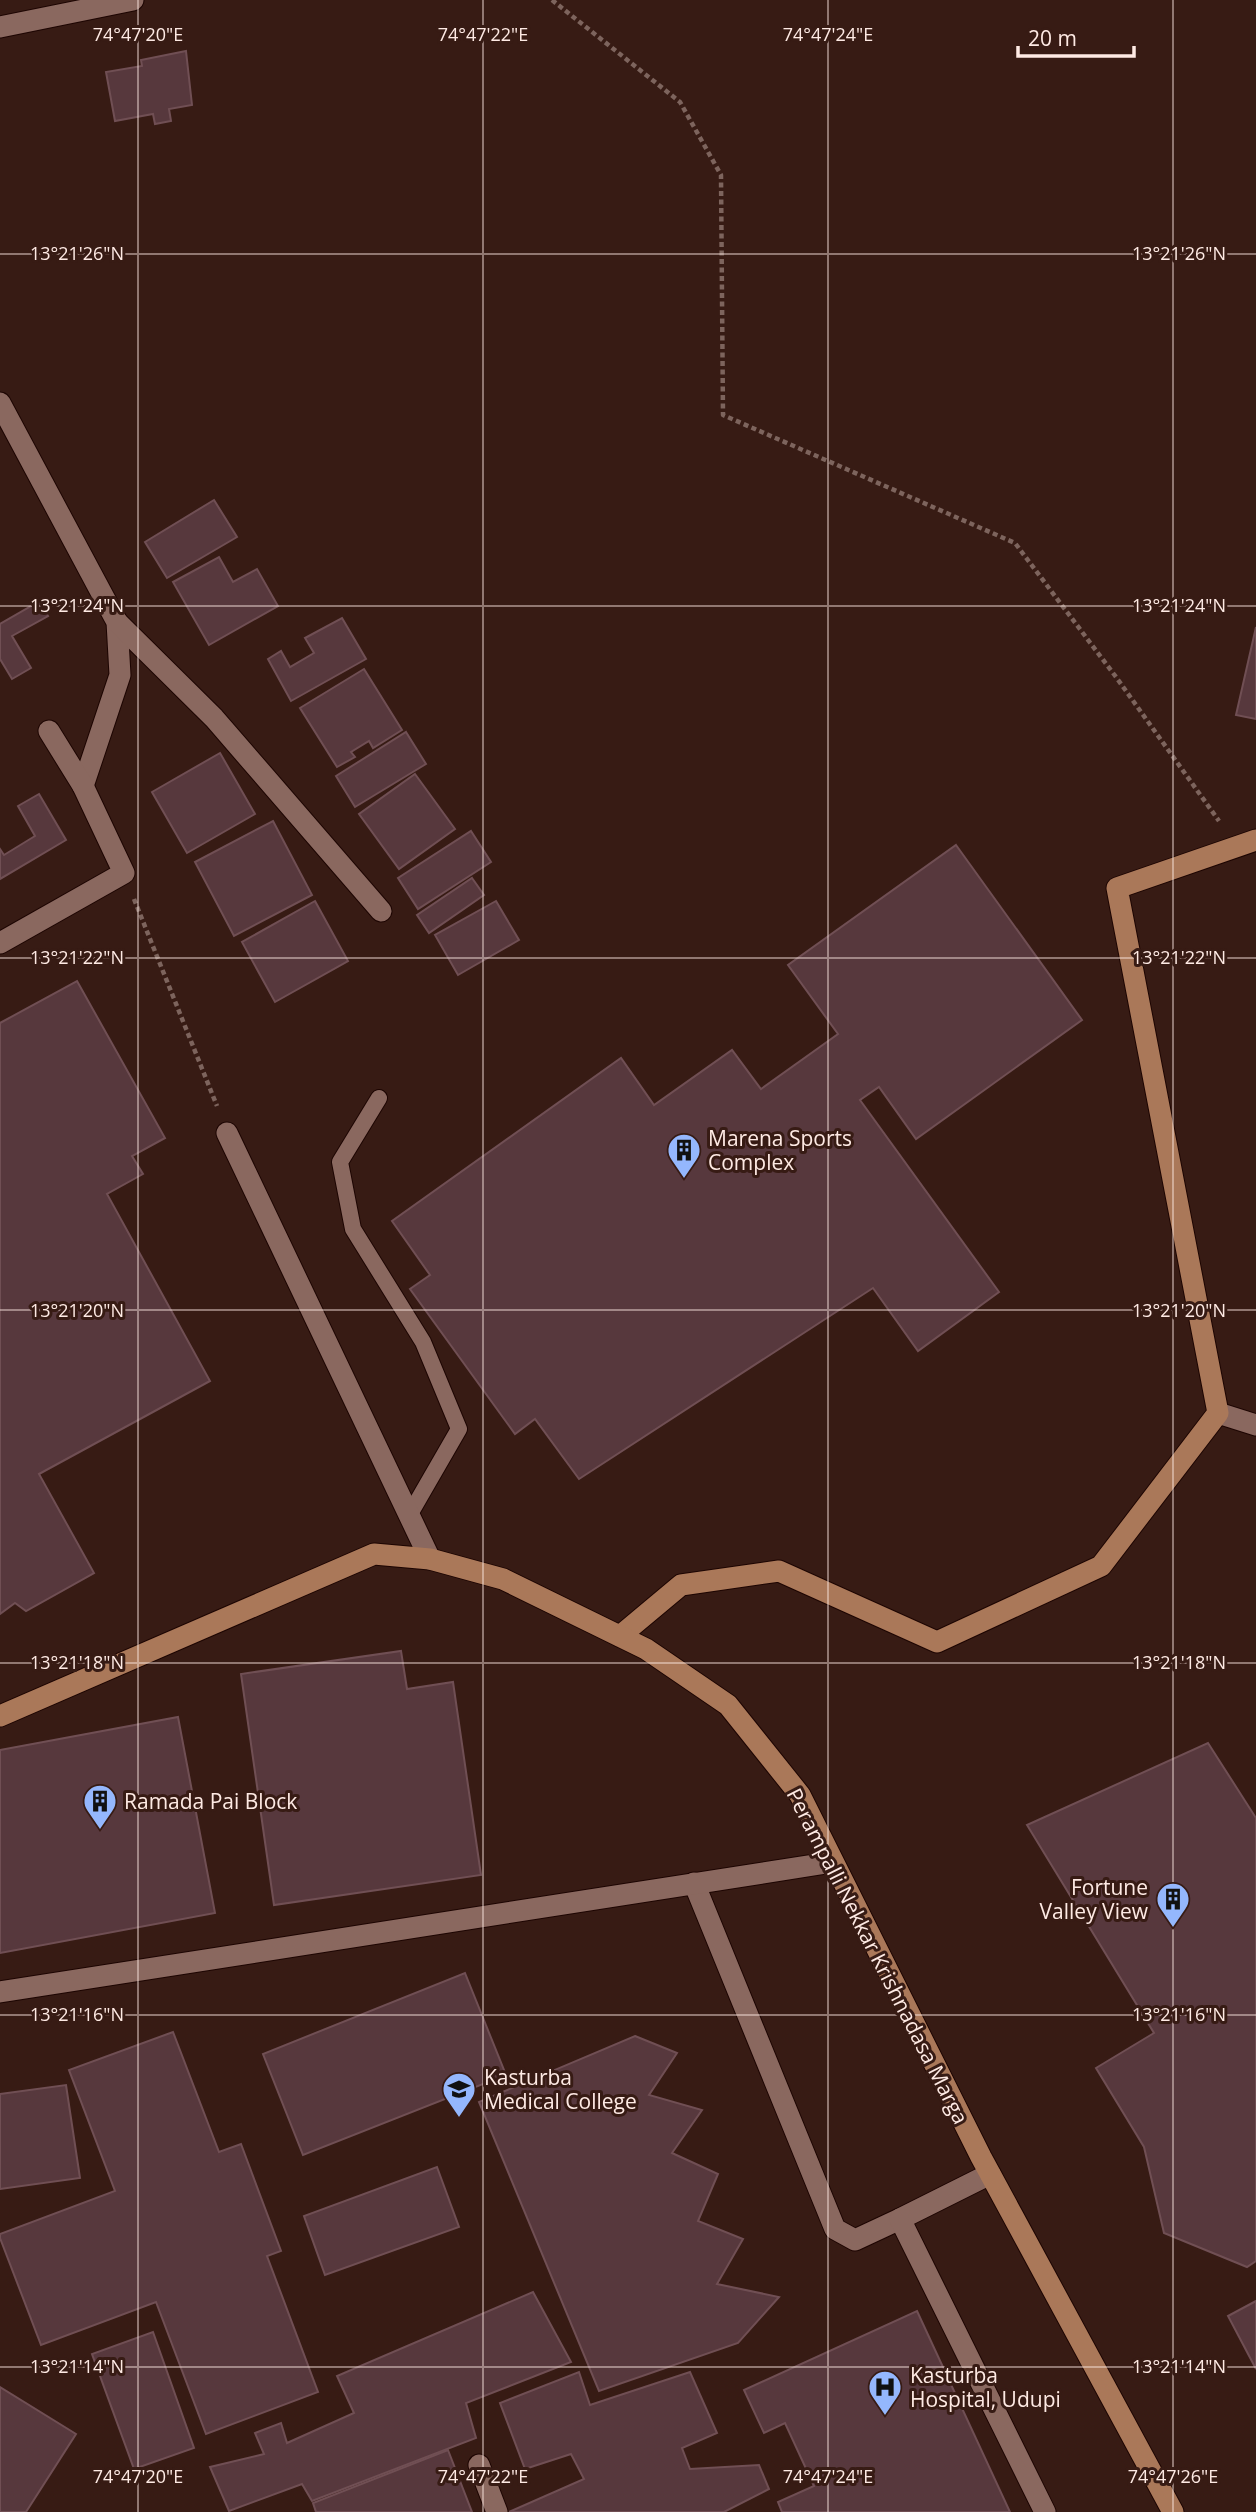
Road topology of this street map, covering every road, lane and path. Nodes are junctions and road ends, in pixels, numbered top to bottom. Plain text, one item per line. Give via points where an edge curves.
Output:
1 (134, 0) edge
2 (552, 0) edge
3 (0, 27) edge
4 (0, 402) edge
5 (117, 622) junction
6 (49, 731) dead end
7 (83, 786) junction
8 (1246, 843) edge
9 (124, 873) junction
10 (381, 911) dead end
11 (0, 943) edge
12 (379, 1098) dead end
13 (227, 1133) joint
14 (1217, 1413) junction
15 (1256, 1425) edge
16 (410, 1514) junction
17 (430, 1559) junction
18 (620, 1636) junction
19 (0, 1716) edge
20 (833, 1862) junction
21 (694, 1883) junction
22 (0, 1992) edge
23 (990, 2174) junction
24 (900, 2220) junction
25 (479, 2466) dead end
26 (497, 2512) edge
27 (1045, 2512) edge
28 (1173, 2512) edge

1 - 3 street
2 - 8 path via 680,102 721,175 723,415 1014,543
4 - 5 street
5 - 7 street via 120,675
5 - 10 street via 214,718
6 - 7 street
7 - 9 street
8 - 14 street via 1117,888
9 - 11 street
9 - 13 path
12 - 16 lane via 340,1162 353,1229 424,1342 459,1429
13 - 16 street
14 - 15 street
14 - 18 street via 1101,1566 937,1642 779,1571 681,1585
16 - 17 street
17 - 18 street, Perampalli Nekkar Krishnadasa Marga via 503,1579
17 - 19 street, Perampalli Nekkar Krishnadasa Marga via 374,1554
18 - 20 street, Perampalli Nekkar Krishnadasa Marga via 728,1704 800,1795
20 - 21 street
20 - 23 street, Perampalli Nekkar Krishnadasa Marga
21 - 22 street
21 - 24 street via 835,2229 855,2240
23 - 24 street
23 - 28 street, Perampalli Nekkar Krishnadasa Marga
24 - 27 street
25 - 26 street

